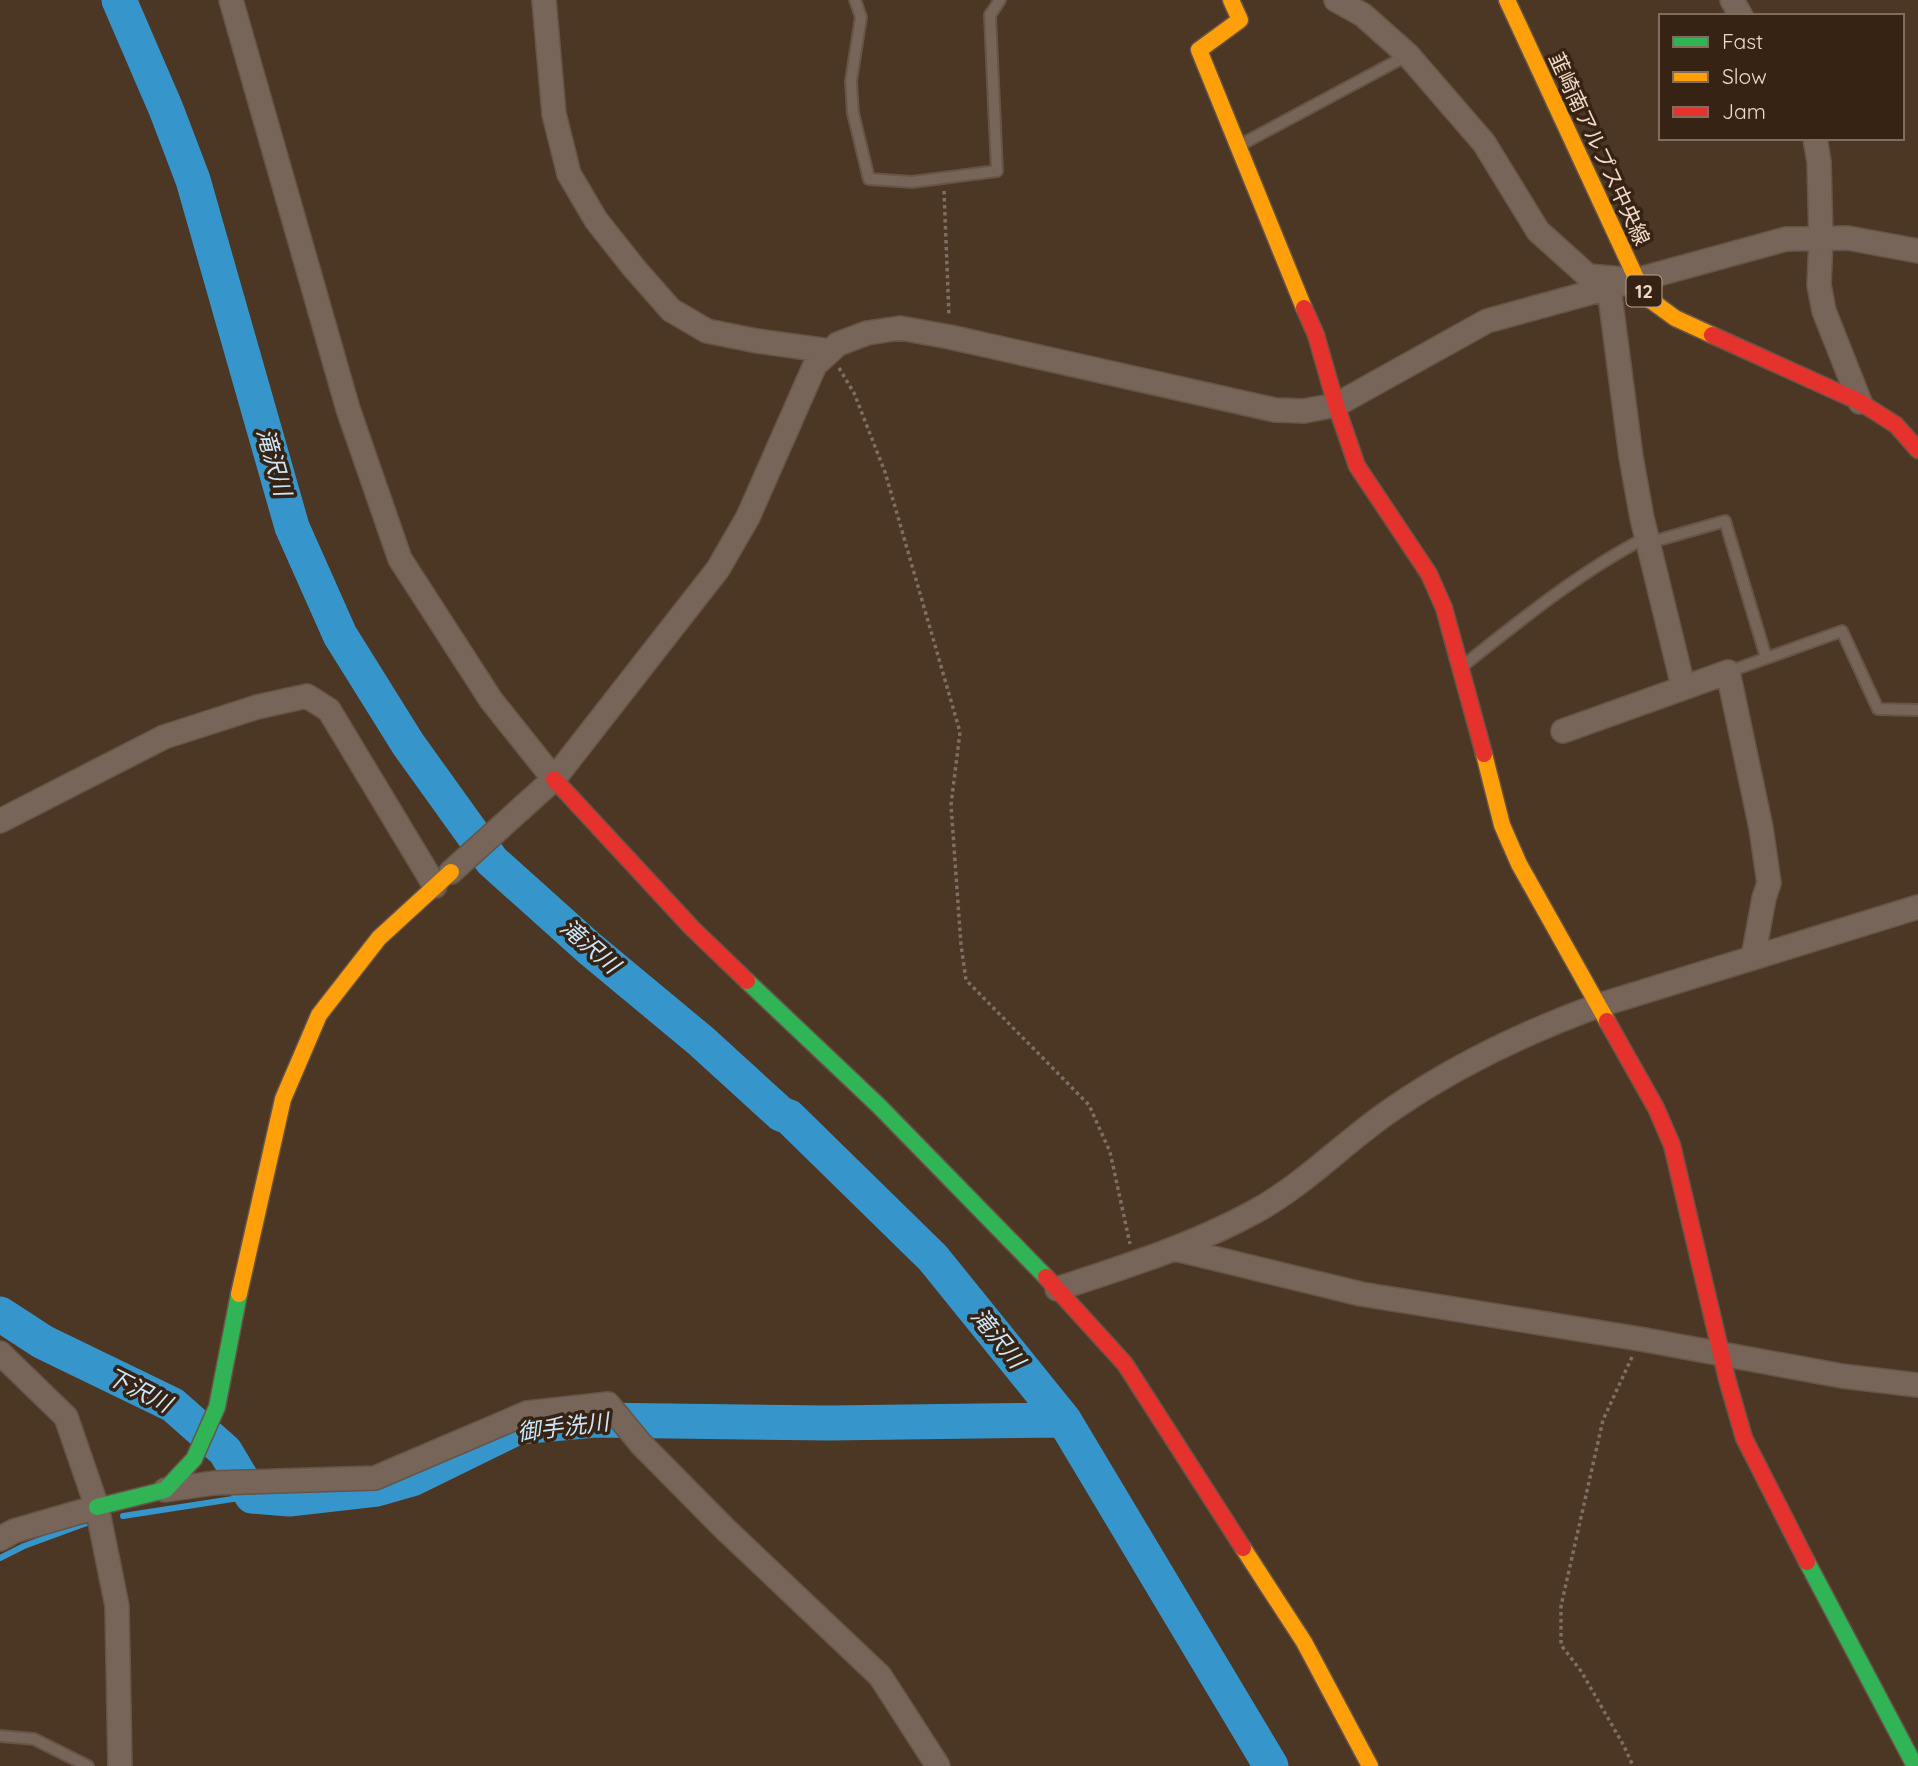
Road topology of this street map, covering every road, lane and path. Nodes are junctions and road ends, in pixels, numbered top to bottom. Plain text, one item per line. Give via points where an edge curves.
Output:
1 (230, 0) edge
2 (544, 0) edge
3 (855, 0) edge
4 (1000, 0) edge
5 (1231, 0) edge
6 (1336, 0) edge
7 (1507, 0) edge
8 (1408, 55) junction
9 (1815, 140) edge
10 (1240, 146) junction
11 (943, 178) junction
12 (1821, 239) junction
13 (1918, 251) edge
14 (1637, 280) junction
15 (1609, 288) junction
16 (950, 337) junction
17 (829, 351) junction
18 (1860, 402) junction
19 (1336, 405) junction
20 (1918, 444) edge
21 (1918, 450) edge
22 (1648, 540) junction
23 (1766, 657) junction
24 (1462, 667) junction
25 (1728, 672) junction
26 (1683, 687) junction
27 (1918, 710) edge
28 (1563, 731) dead end
29 (554, 779) junction
30 (0, 821) edge
31 (443, 879) junction
32 (1918, 907) edge
33 (1753, 958) junction
34 (1597, 1006) junction
35 (1176, 1249) junction
36 (1133, 1264) junction
37 (1057, 1289) junction
38 (1640, 1339) junction
39 (0, 1353) edge
40 (1721, 1354) junction
41 (1918, 1385) edge
42 (165, 1490) junction
43 (98, 1508) junction
44 (0, 1539) edge
45 (0, 1736) edge
46 (88, 1766) edge
47 (120, 1766) edge
48 (939, 1766) edge
49 (1370, 1766) edge
50 (1633, 1766) edge
51 (1914, 1766) edge

1 - 29 street via 348,409 400,559 491,700
2 - 17 street via 554,114 569,174 596,220 634,268 671,310 707,331
3 - 11 lane via 861,17 851,81 853,113 869,179 912,182
4 - 11 lane via 990,15 997,171
5 - 10 street via 1240,20 1199,50
6 - 8 street via 1363,15
7 - 14 street, 韮崎南アルプス中央線 / 12
8 - 10 lane
8 - 14 street via 1484,143 1538,231 1588,276
9 - 12 street
10 - 19 street via 1316,335
11 - 16 path
12 - 13 street via 1848,238
12 - 14 street via 1786,239
12 - 18 street via 1819,285 1824,311
14 - 15 street
14 - 18 street, 韮崎南アルプス中央線 / 12 via 1649,299 1675,318
15 - 19 street via 1487,321
15 - 22 street via 1631,457
16 - 17 street via 900,328 867,333
16 - 19 street via 1275,410
17 - 29 street via 815,365 748,517 718,569
17 - 36 path via 854,393 885,472 960,732 951,805 966,980 1089,1105 1110,1152
18 - 21 street, 韮崎南アルプス中央線 / 12 via 1896,425
19 - 24 street via 1357,466 1429,574
20 - 21 street
22 - 23 lane via 1725,521
22 - 24 lane via 1625,549 1535,610
22 - 26 street
23 - 25 lane
23 - 27 lane via 1842,631 1878,709
24 - 34 street via 1502,825
25 - 26 street
25 - 33 street via 1769,883
26 - 28 street
29 - 31 street
29 - 37 street via 692,928 879,1106
30 - 31 street via 164,737 307,696 329,710
31 - 42 street via 379,938 318,1015 283,1100 217,1407 194,1459
32 - 33 street
33 - 34 street
34 - 35 street via 1454,1069 1392,1109 1256,1212
34 - 40 street via 1672,1145
35 - 36 street
35 - 38 street via 1361,1294
36 - 37 street
37 - 49 street via 1125,1364 1304,1642
38 - 40 street
38 - 50 path via 1603,1420 1561,1606 1560,1644 1581,1671
39 - 43 street via 66,1417
40 - 41 street
40 - 51 street via 1744,1438
42 - 43 street
42 - 48 street via 214,1483 374,1478 527,1413 608,1404 724,1528 880,1676
43 - 44 street
43 - 47 street via 117,1606
45 - 46 lane via 34,1739

